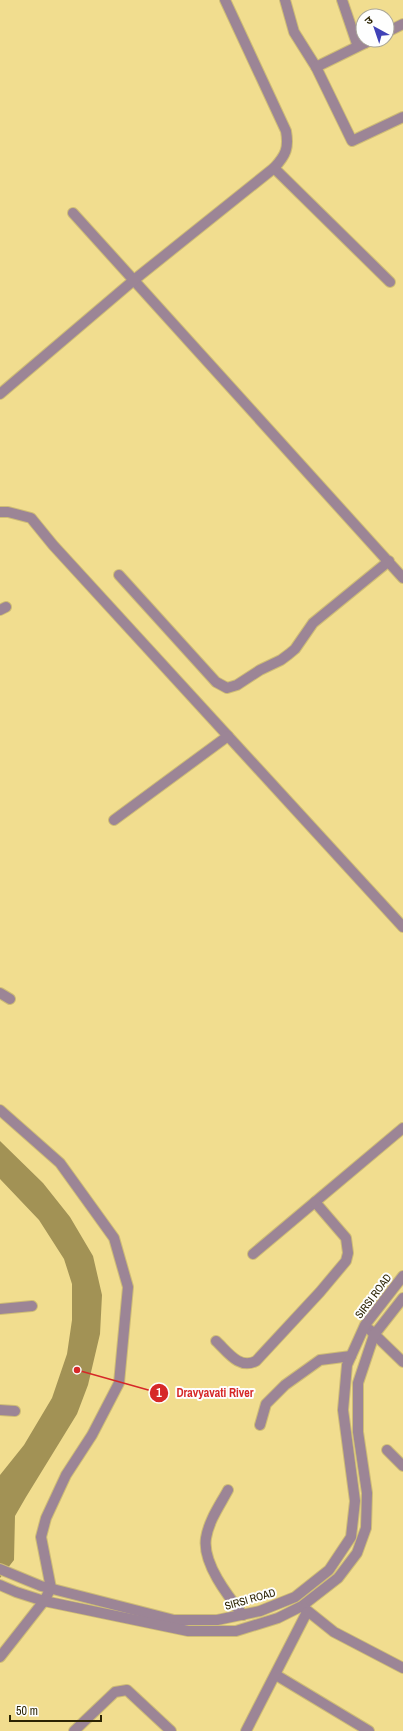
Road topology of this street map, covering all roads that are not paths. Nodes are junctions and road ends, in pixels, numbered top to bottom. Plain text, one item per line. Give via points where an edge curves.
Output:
1 (225, 0) edge
2 (285, 0) edge
3 (342, 0) edge
4 (355, 38) edge
5 (355, 48) edge
6 (316, 67) junction
7 (403, 117) edge
8 (274, 168) junction
9 (73, 213) dead end
10 (134, 280) junction
11 (390, 282) dead end
12 (0, 394) edge
13 (0, 512) edge
14 (389, 561) junction
15 (119, 575) dead end
16 (403, 578) edge
17 (228, 736) junction
18 (114, 820) dead end
19 (403, 928) edge
20 (0, 993) edge
21 (10, 999) dead end
22 (0, 1110) edge
23 (403, 1128) edge
24 (315, 1202) junction
25 (253, 1254) dead end
26 (403, 1276) edge
27 (403, 1298) edge
28 (32, 1306) dead end
29 (0, 1309) edge
30 (365, 1325) junction
31 (374, 1335) junction
32 (216, 1341) dead end
33 (351, 1356) junction
34 (403, 1362) edge
35 (0, 1410) edge
36 (15, 1411) dead end
37 (260, 1426) dead end
38 (387, 1450) dead end
39 (403, 1466) edge
40 (228, 1490) dead end
41 (0, 1569) edge
42 (0, 1585) edge
43 (51, 1588) junction
44 (295, 1597) junction
45 (44, 1601) junction
46 (304, 1609) junction
47 (243, 1615) junction
48 (0, 1657) edge
49 (403, 1668) edge
50 (276, 1675) junction
51 (74, 1731) edge
52 (172, 1731) edge
53 (246, 1731) edge
54 (369, 1731) edge

1 - 8 street via 286,131 286,151
2 - 6 street via 294,32
3 - 4 street
5 - 6 street
6 - 7 street via 352,141
8 - 10 street
8 - 11 street
9 - 10 street
10 - 12 street
10 - 14 street
13 - 17 street via 30,518
14 - 15 street via 313,623 295,650 237,685 227,688 216,682
14 - 16 street
17 - 18 street
17 - 19 street
20 - 21 street
22 - 43 street via 60,1163 110,1232 128,1287 119,1383 92,1435 66,1475 46,1518 41,1537
23 - 24 street
24 - 25 street
24 - 32 street via 346,1238 346,1261 256,1361 250,1364 240,1363
26 - 30 street, SIRSI ROAD
27 - 31 street
28 - 29 street
30 - 31 street
30 - 33 street, SIRSI ROAD
31 - 34 street
31 - 46 street via 358,1383 358,1432 367,1493 366,1528 357,1553 338,1578
33 - 37 street via 320,1360 285,1385 266,1404
33 - 44 street, SIRSI ROAD via 347,1365 343,1410 355,1501 351,1537 328,1570
35 - 36 street
38 - 39 street
40 - 47 street via 212,1520 206,1538 206,1551 226,1593
41 - 43 street, SIRSI ROAD
42 - 45 street
43 - 45 street
43 - 47 street, SIRSI ROAD via 174,1620 218,1620
44 - 46 street
44 - 47 street, SIRSI ROAD via 273,1607
45 - 46 street via 188,1631 236,1631
45 - 48 street
46 - 49 street via 334,1632
46 - 50 street
50 - 53 street
50 - 54 street
51 - 52 street via 115,1692 127,1690

